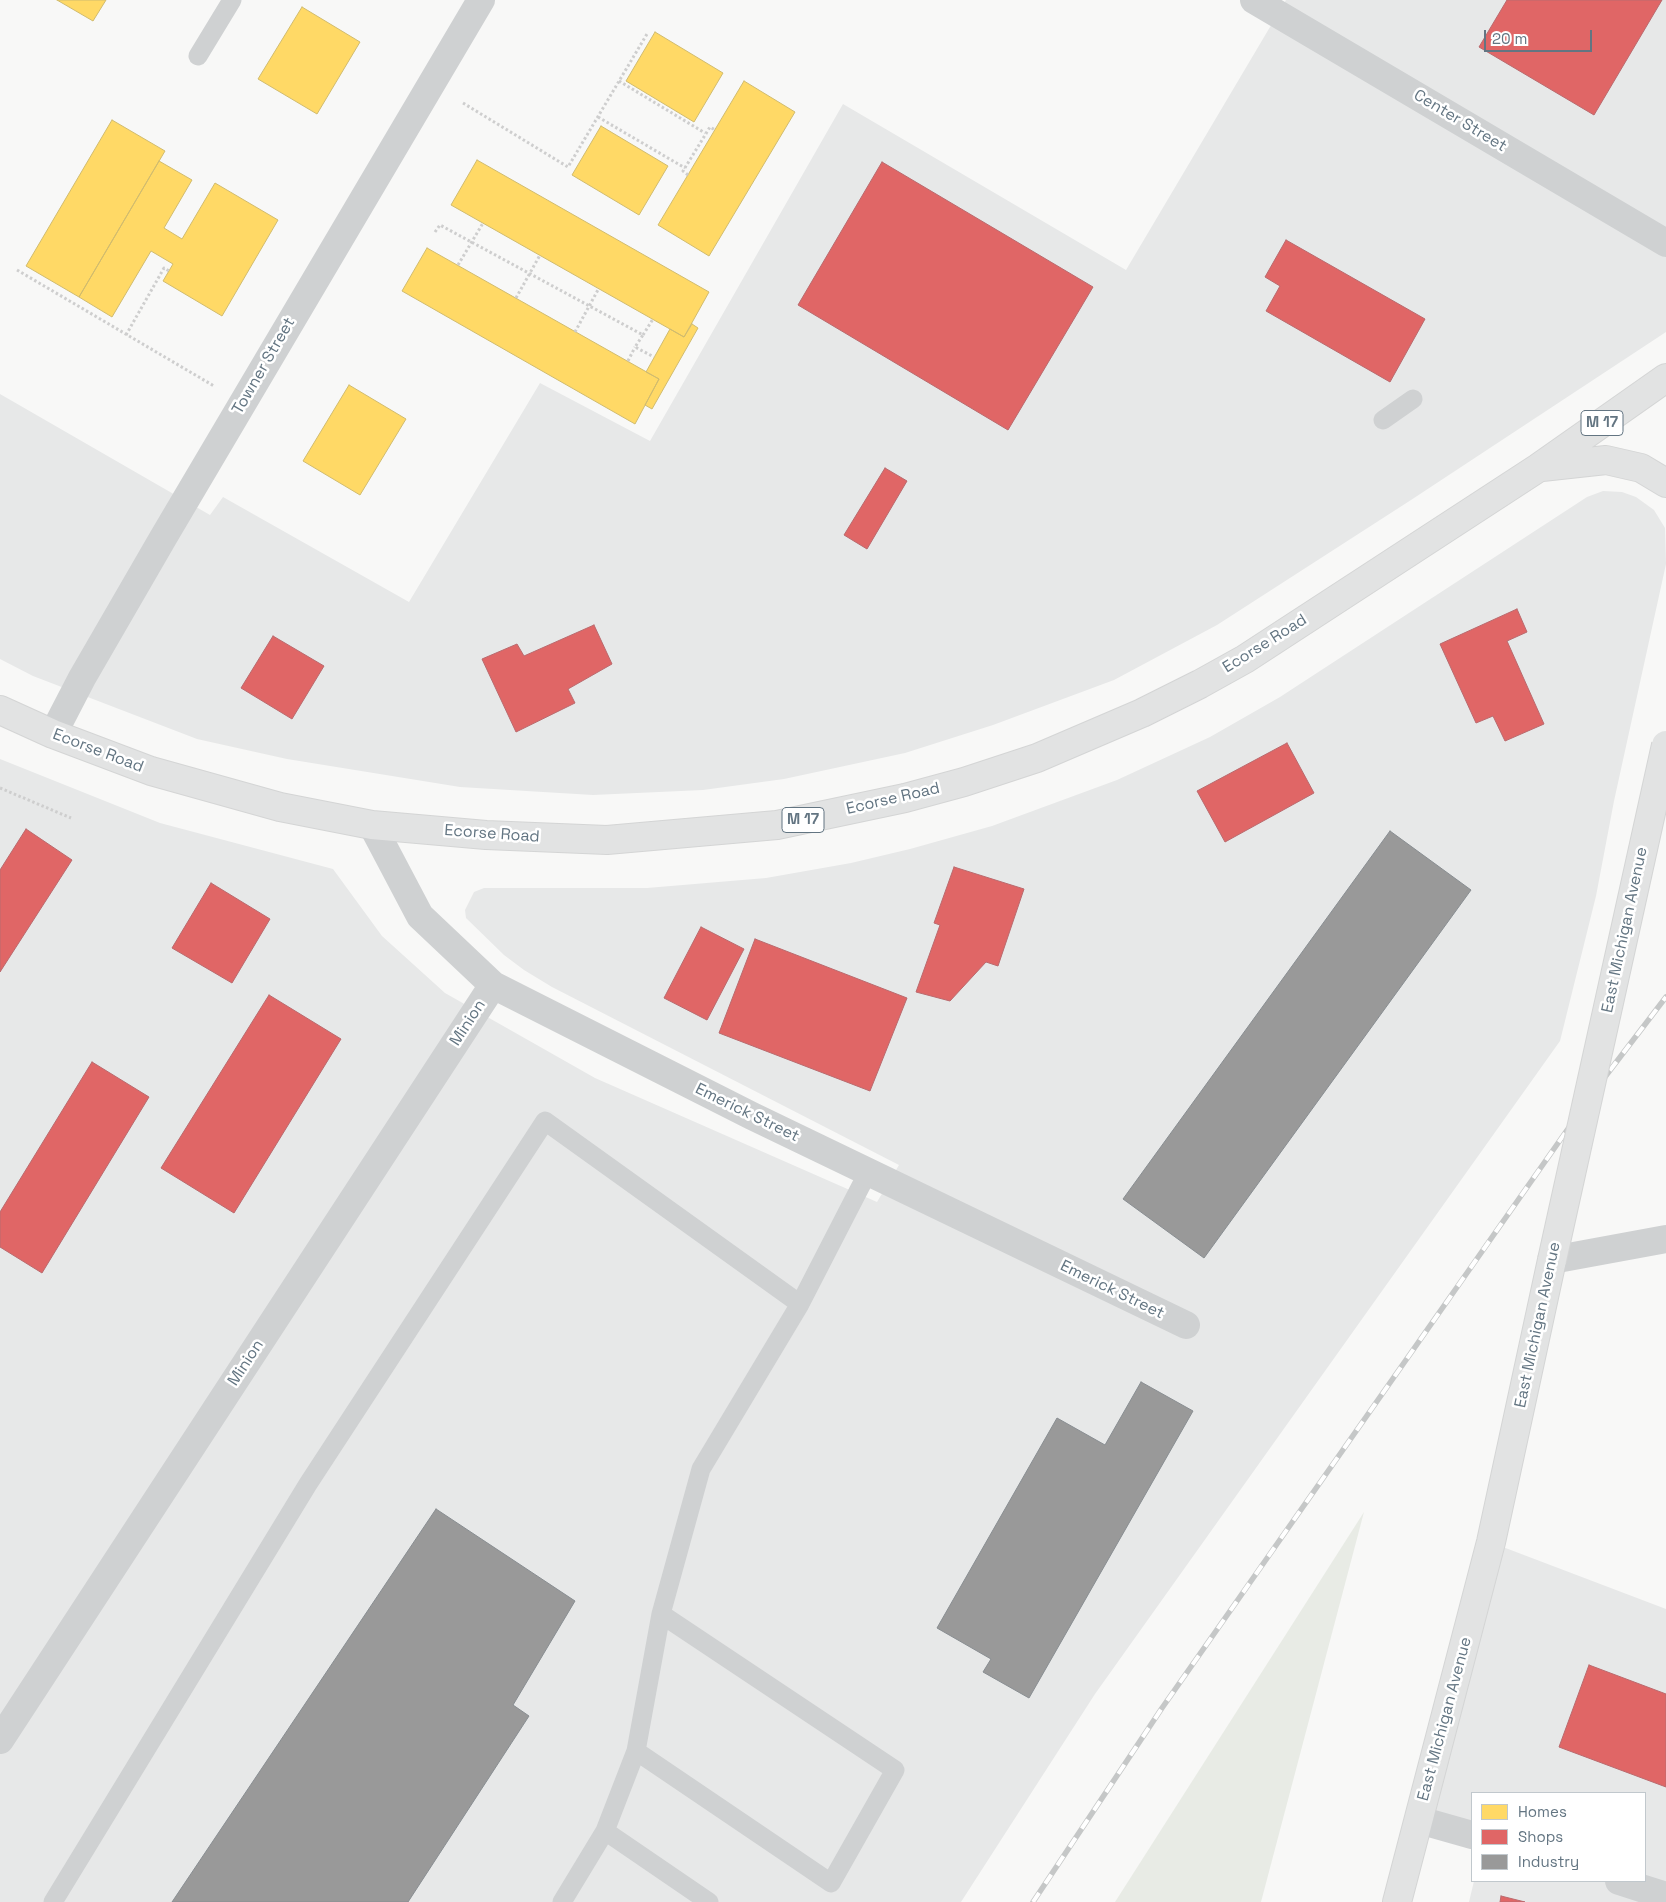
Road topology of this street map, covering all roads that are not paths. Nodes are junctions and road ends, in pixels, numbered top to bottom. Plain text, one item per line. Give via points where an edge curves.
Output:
1 (232, 0) edge
2 (481, 0) edge
3 (1254, 0) edge
4 (198, 56) dead end
5 (1666, 243) edge
6 (1666, 378) edge
7 (1413, 399) dead end
8 (1383, 420) dead end
9 (1538, 468) junction
10 (1666, 483) edge
11 (0, 710) edge
12 (53, 734) junction
13 (1666, 745) edge
14 (372, 825) junction
15 (493, 985) junction
16 (868, 1172) junction
17 (1666, 1239) edge
18 (1552, 1260) junction
19 (800, 1304) junction
20 (1186, 1326) dead end
21 (661, 1614) junction
22 (0, 1740) edge
23 (636, 1751) junction
24 (1419, 1820) junction
25 (605, 1831) junction
26 (1471, 1835) edge
27 (1622, 1882) edge
28 (1666, 1896) edge
29 (53, 1902) edge
30 (562, 1902) edge
31 (709, 1902) edge
32 (1397, 1902) edge

1 - 4 lane
2 - 12 street, Towner Street via 154,554
3 - 5 street, Center Street
6 - 9 main road, Ecorse Road / M 17
7 - 8 lane
9 - 10 main road via 1606,460 1640,468
9 - 14 main road, Ecorse Road / M 17 via 1253,654 1200,684 1037,758 964,782 777,825 607,840 486,835
11 - 12 main road, Ecorse Road / M 17
12 - 14 main road, Ecorse Road / M 17 via 151,772 280,807
13 - 18 main road, East Michigan Avenue, bridge
14 - 15 street, Emerick Street via 420,916
15 - 16 street, Emerick Street
15 - 22 street, Minion
16 - 19 lane
16 - 20 street, Emerick Street
17 - 18 street
18 - 24 main road, East Michigan Avenue via 1491,1542
19 - 21 lane via 701,1469
19 - 29 lane via 545,1121 308,1484
21 - 23 lane
21 - 23 lane via 895,1770 831,1882
23 - 25 lane
24 - 26 street
24 - 32 main road, East Michigan Avenue
25 - 30 lane
25 - 31 lane
27 - 28 street

